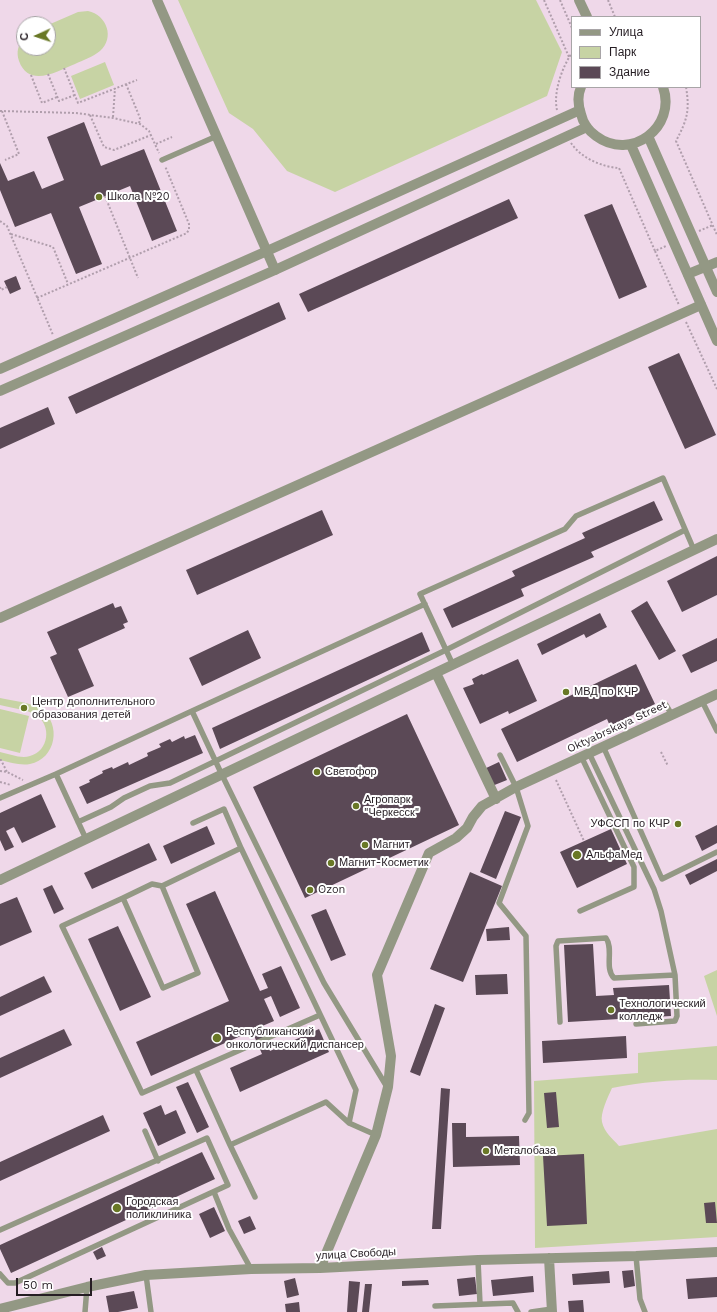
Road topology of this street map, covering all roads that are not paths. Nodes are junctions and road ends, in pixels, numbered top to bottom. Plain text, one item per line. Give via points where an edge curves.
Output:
1 (157, 0) edge
2 (579, 0) edge
3 (587, 16) edge
4 (581, 88) edge
5 (663, 88) edge
6 (580, 110) junction
7 (587, 127) junction
8 (217, 136) junction
9 (648, 136) junction
10 (631, 145) junction
11 (162, 160) road end
12 (267, 251) junction
13 (717, 262) edge
14 (706, 267) junction
15 (275, 270) junction
16 (688, 274) junction
17 (717, 292) edge
18 (701, 305) junction
19 (717, 341) edge
20 (0, 369) edge
21 (0, 391) edge
22 (685, 530) junction
23 (717, 539) edge
24 (694, 550) junction
25 (424, 604) junction
26 (0, 618) edge
27 (446, 650) junction
28 (453, 665) junction
29 (436, 673) junction
30 (716, 695) edge
31 (702, 701) junction
32 (666, 705) dead end
33 (192, 711) junction
34 (672, 715) junction
35 (717, 731) edge
36 (603, 746) junction
37 (585, 754) junction
38 (500, 755) dead end
39 (215, 761) junction
40 (56, 774) junction
41 (222, 775) junction
42 (516, 786) junction
43 (0, 798) edge
44 (496, 799) junction
45 (78, 822) junction
46 (193, 823) dead end
47 (86, 839) junction
48 (241, 848) junction
49 (717, 852) edge
50 (0, 880) edge
51 (162, 886) junction
52 (123, 898) junction
53 (580, 911) dead end
54 (675, 975) junction
55 (320, 1014) junction
56 (560, 1022) dead end
57 (636, 1024) dead end
58 (196, 1070) junction
59 (388, 1087) junction
60 (525, 1120) dead end
61 (349, 1123) junction
62 (145, 1131) dead end
63 (376, 1135) junction
64 (230, 1145) junction
65 (158, 1161) junction
66 (214, 1192) junction
67 (255, 1197) dead end
68 (0, 1230) edge
69 (717, 1252) edge
70 (636, 1256) junction
71 (549, 1258) junction
72 (478, 1260) junction
73 (320, 1268) junction
74 (251, 1269) junction
75 (0, 1274) edge
76 (146, 1275) junction
77 (87, 1287) junction
78 (480, 1304) junction
79 (435, 1306) dead end
80 (0, 1310) edge
81 (552, 1311) edge
82 (85, 1312) edge
83 (150, 1312) edge
84 (518, 1312) edge
85 (531, 1312) edge
86 (645, 1312) edge

1 - 8 street
2 - 3 street
4 - 6 street via 578,106
5 - 9 street via 666,103 663,117 656,130
6 - 7 street
6 - 12 street
7 - 10 street via 602,141 616,145
7 - 15 street
8 - 11 lane
8 - 12 street
9 - 10 street
9 - 14 street
10 - 16 street
12 - 15 street
12 - 20 street
13 - 14 street
14 - 16 street
14 - 17 street
15 - 21 street
16 - 18 street
18 - 19 street
18 - 26 street
22 - 24 lane
22 - 25 lane via 663,478 576,516 565,528 420,594
22 - 27 lane
23 - 24 street
24 - 28 street
25 - 27 lane
25 - 33 lane
27 - 28 lane
27 - 39 lane
28 - 29 street
29 - 41 street
29 - 44 street
30 - 31 street, Oktyabrskaya Street
31 - 34 street, Oktyabrskaya Street
31 - 35 lane
32 - 34 lane
33 - 39 lane
33 - 40 lane
34 - 36 street, Oktyabrskaya Street
36 - 37 street, Oktyabrskaya Street
36 - 49 lane via 662,879
37 - 42 street, Oktyabrskaya Street
37 - 53 lane via 634,867 634,887
37 - 54 lane via 654,890
38 - 42 lane
39 - 41 lane
39 - 45 lane via 170,783 150,786
40 - 43 lane
40 - 45 lane
41 - 47 street
41 - 59 lane via 324,983
42 - 44 street, Oktyabrskaya Street
42 - 60 lane via 528,826 499,904 526,936 529,1113
44 - 59 street, Oktyabrskaya Street via 482,806 467,828 456,838 429,853 377,975 391,1056
45 - 47 lane
46 - 48 lane via 224,809
47 - 50 street
48 - 51 lane
48 - 55 lane
51 - 52 lane via 152,884
51 - 52 lane via 198,973 163,988
52 - 58 lane via 62,926 142,1093
54 - 56 lane via 614,978 610,972 609,944 606,938 558,941 556,946
54 - 57 lane via 676,1021
55 - 58 lane
55 - 61 lane via 356,1090
58 - 64 lane
59 - 63 street, Oktyabrskaya Street
61 - 63 lane
61 - 64 lane via 326,1102
62 - 65 lane
63 - 73 street, Oktyabrskaya Street
64 - 67 lane
65 - 66 lane via 207,1138 228,1185
65 - 68 lane
66 - 74 lane via 229,1229
66 - 75 lane via 15,1283 8,1283
69 - 70 street, улица Свободы
70 - 71 street, улица Свободы
70 - 86 lane via 640,1299
71 - 72 street, улица Свободы
71 - 81 street
72 - 73 street, улица Свободы
72 - 78 lane
73 - 74 street, улица Свободы
74 - 76 street, улица Свободы
76 - 77 street, улица Свободы
76 - 83 lane
77 - 80 street, улица Свободы
77 - 82 lane
78 - 79 lane
78 - 84 lane via 513,1303
81 - 85 lane

